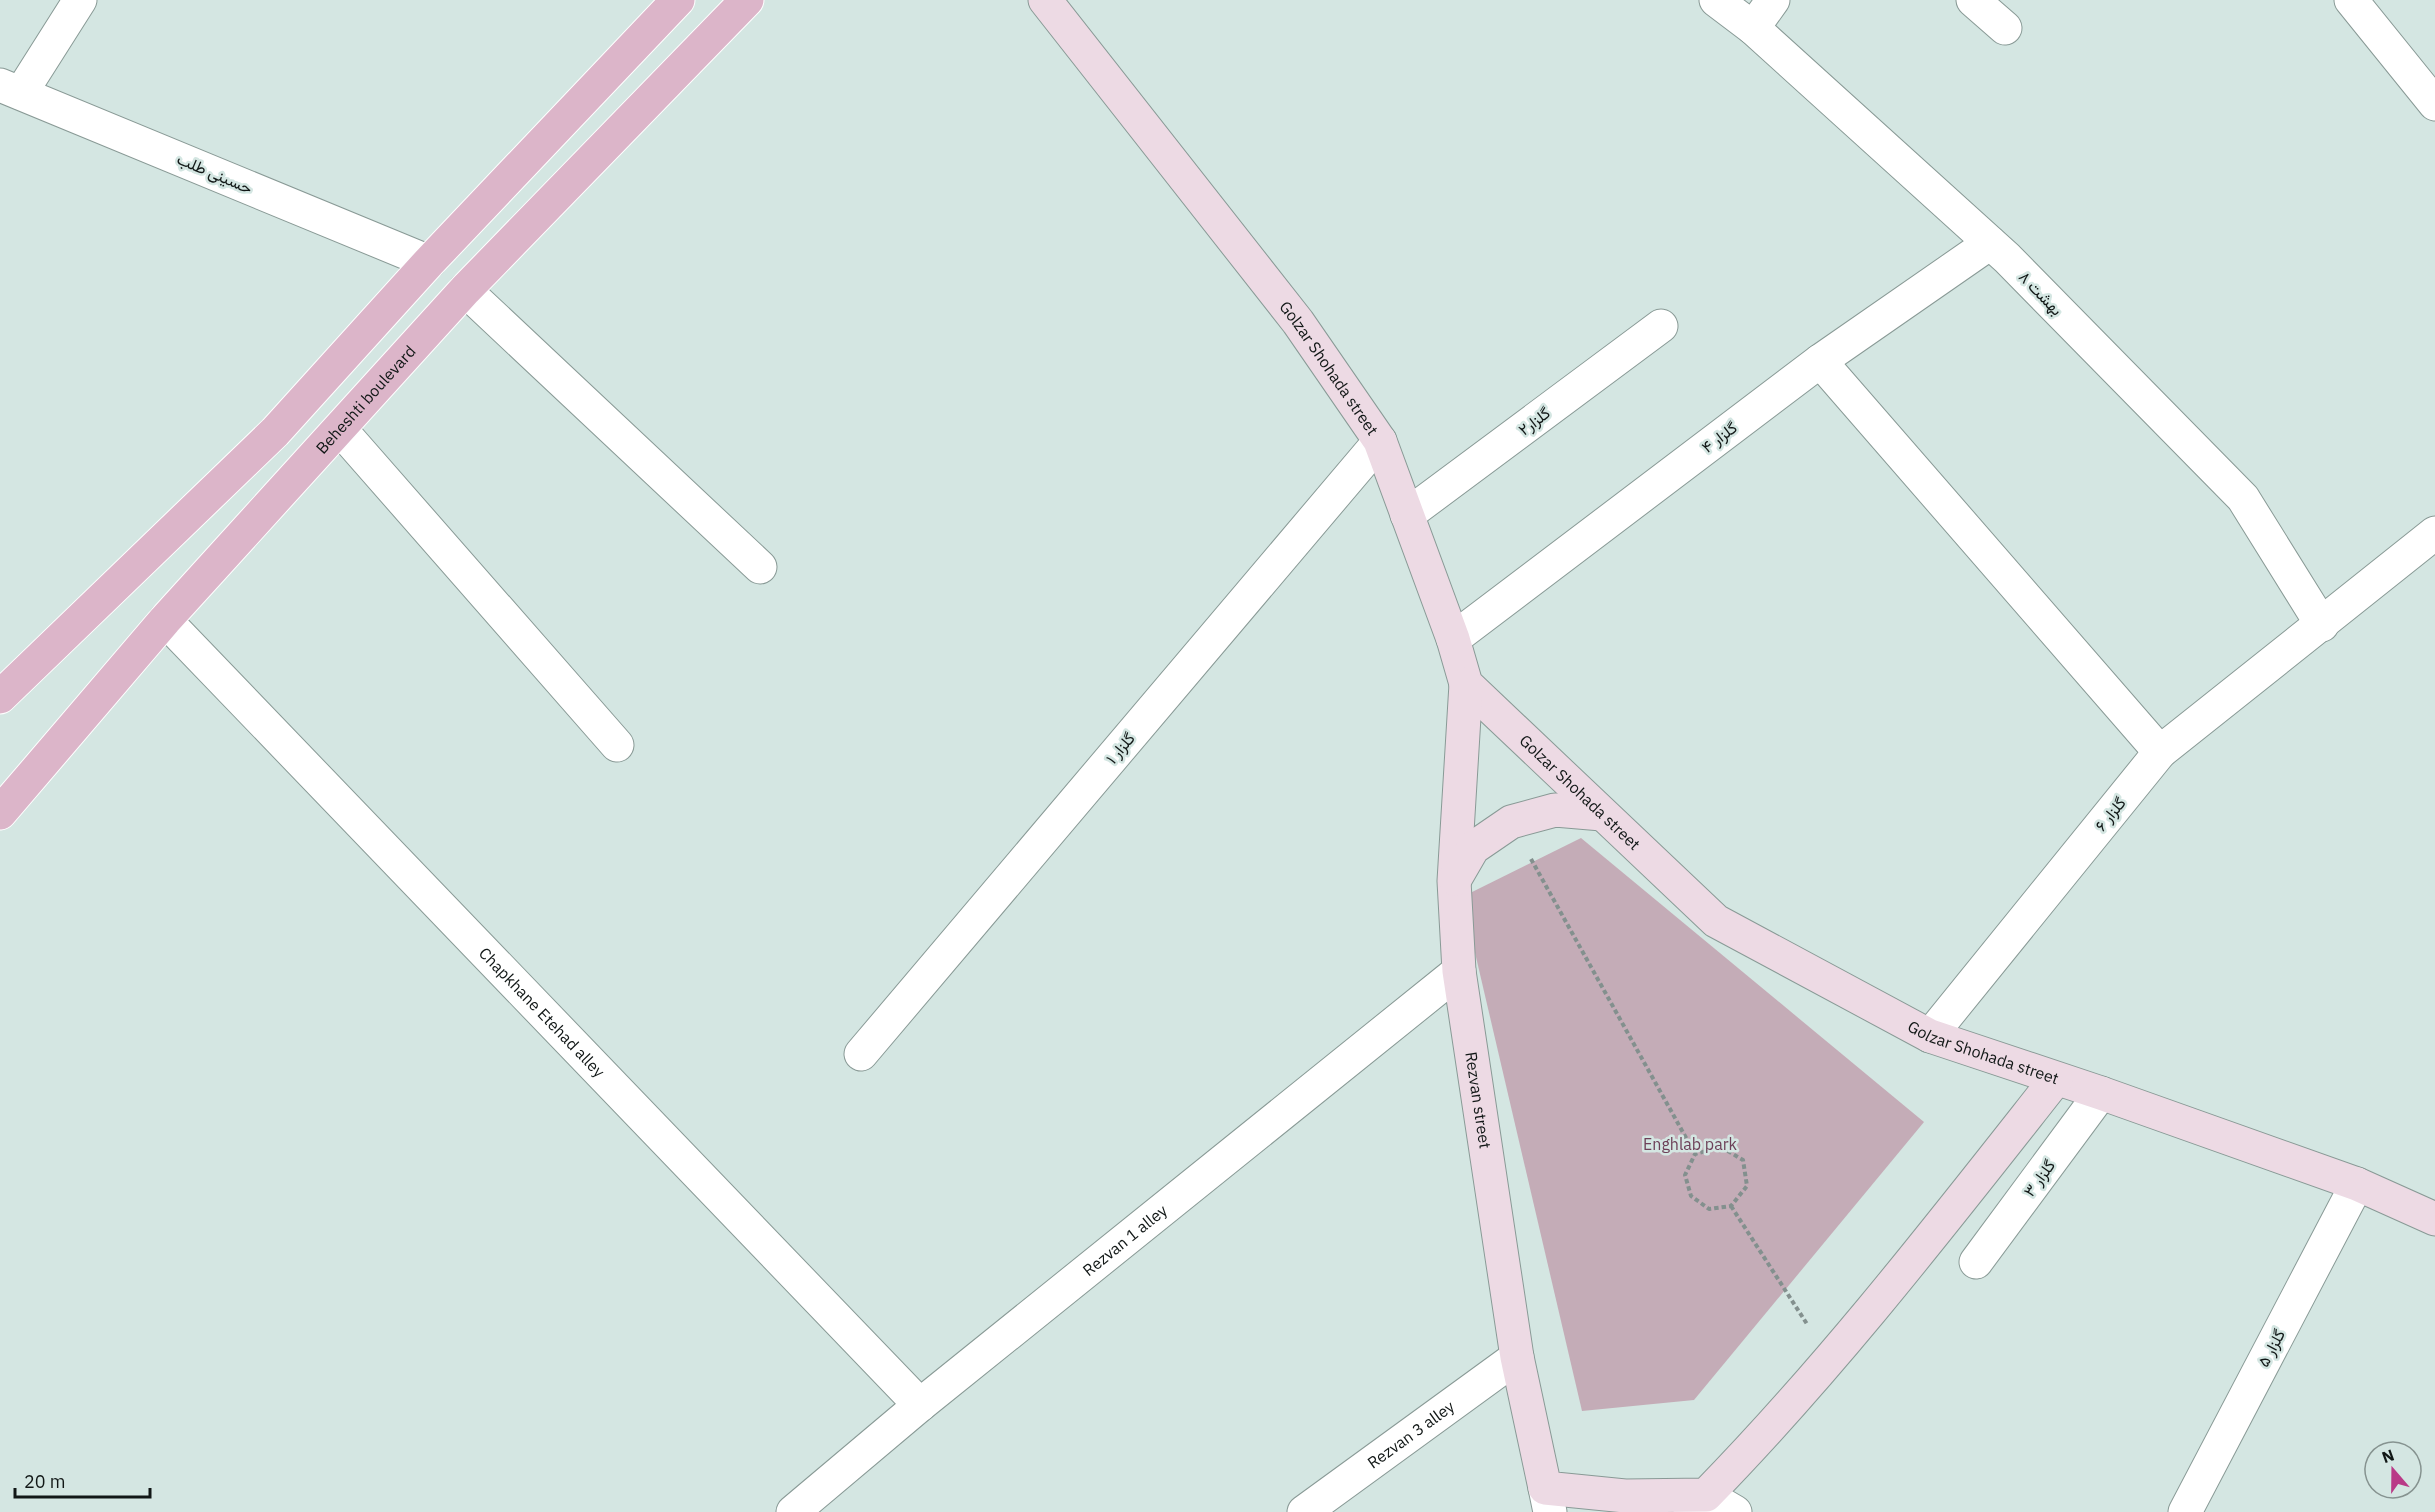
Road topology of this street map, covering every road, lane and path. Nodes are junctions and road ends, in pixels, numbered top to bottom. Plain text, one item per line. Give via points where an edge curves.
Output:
1 (80, 0) edge
2 (678, 0) edge
3 (747, 0) edge
4 (1716, 0) edge
5 (1773, 0) edge
6 (1973, 0) edge
7 (2351, 0) edge
8 (1052, 5) edge
9 (1753, 28) junction
10 (2005, 28) dead end
11 (10, 89) edge
12 (2435, 104) edge
13 (1990, 243) junction
14 (429, 262) junction
15 (465, 290) junction
16 (1661, 326) dead end
17 (1820, 361) junction
18 (340, 429) junction
19 (1380, 441) junction
20 (1407, 515) junction
21 (2435, 533) edge
22 (759, 567) dead end
23 (165, 620) junction
24 (2322, 625) junction
25 (1453, 639) junction
26 (1466, 684) junction
27 (0, 697) edge
28 (617, 745) dead end
29 (2160, 752) junction
30 (0, 813) edge
31 (1602, 814) junction
32 (1511, 822) junction
33 (1454, 881) junction
34 (1459, 971) junction
35 (1930, 1036) junction
36 (861, 1054) dead end
37 (2056, 1079) junction
38 (2101, 1093) junction
39 (1695, 1154) junction
40 (2357, 1184) junction
41 (1731, 1206) junction
42 (2435, 1219) edge
43 (1976, 1262) dead end
44 (1517, 1357) junction
45 (1830, 1359) junction
46 (920, 1405) junction
47 (1548, 1500) edge
48 (1698, 1504) edge
49 (793, 1512) edge
50 (1304, 1512) edge
51 (1735, 1512) edge
52 (2186, 1512) edge

1 - 11 street
2 - 14 main road
3 - 15 main road, Beheshti boulevard
4 - 9 street, بهشت ۸
5 - 9 street
6 - 10 street
7 - 12 street
8 - 19 main road, Golzar Shohada street via 1298,322
9 - 13 street, بهشت ۸
11 - 14 street, حسینی طلب
13 - 17 street, گلزار ۴
13 - 24 street, بهشت ۸ via 2242,498
14 - 27 main road via 275,432
15 - 18 main road, Beheshti boulevard
15 - 22 street
16 - 20 street, گلزار۲
17 - 25 street, گلزار ۴
17 - 29 street
18 - 23 main road, Beheshti boulevard
18 - 28 street
19 - 20 main road, Golzar Shohada street
19 - 36 street, گلزار ۱
20 - 25 main road, Golzar Shohada street
21 - 24 street, گلزار ۶
23 - 30 main road, Beheshti boulevard
23 - 46 street, Chapkhane Etehad alley
24 - 29 street, گلزار ۶
25 - 26 main road, Golzar Shohada street
26 - 31 main road, Golzar Shohada street
26 - 33 main road, Rezvan street
29 - 35 street, گلزار ۶
31 - 32 main road via 1555,810
31 - 35 main road, Golzar Shohada street via 1716,921
32 - 33 main road via 1473,848
32 - 39 path
33 - 34 main road, Rezvan street
34 - 44 main road, Rezvan street
34 - 46 street, Rezvan 1 alley
35 - 37 main road, Golzar Shohada street
37 - 38 main road, Golzar Shohada street
37 - 45 main road
38 - 40 main road, Golzar Shohada street
38 - 43 street, گلزار ۳
39 - 41 path via 1685,1175 1691,1196 1709,1209
39 - 41 path via 1721,1147 1743,1160 1748,1186
40 - 42 main road, Golzar Shohada street
40 - 52 street, گلزار ۵
41 - 45 path
44 - 47 main road, Rezvan street
44 - 50 street, Rezvan 3 alley
45 - 48 main road via 1772,1428
46 - 49 street, Rezvan 1 alley
47 - 48 main road via 1625,1496
48 - 51 street

